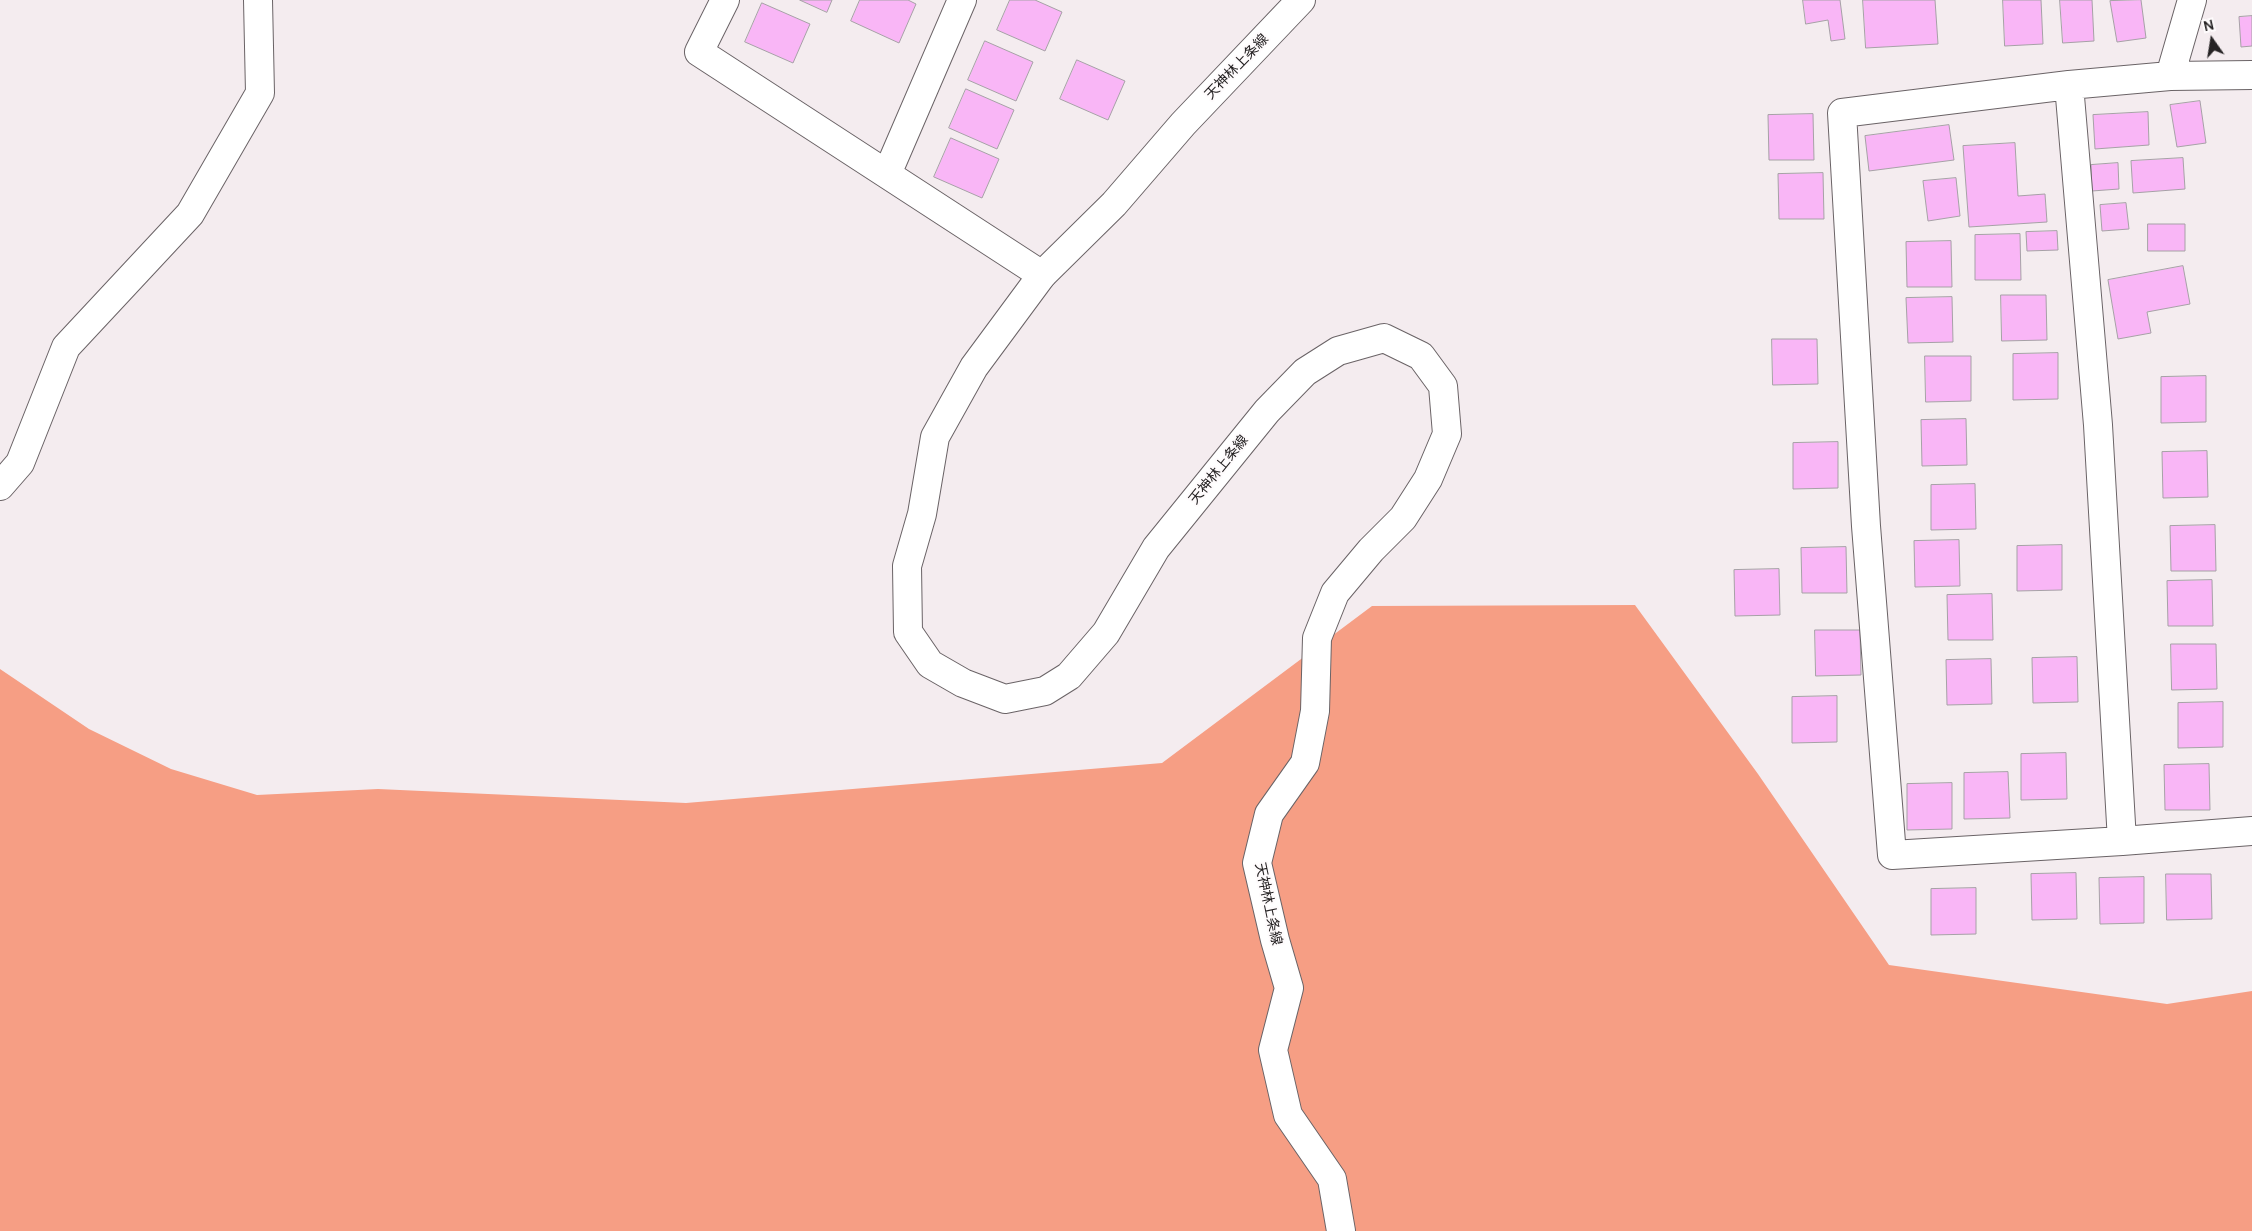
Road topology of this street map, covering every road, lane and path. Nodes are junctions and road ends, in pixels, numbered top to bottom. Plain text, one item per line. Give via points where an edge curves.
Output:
1 (258, 0) edge
2 (725, 0) edge
3 (962, 0) edge
4 (1302, 0) edge
5 (2192, 0) edge
6 (2252, 75) edge
7 (2170, 76) junction
8 (2069, 85) junction
9 (887, 174) junction
10 (1042, 276) junction
11 (0, 486) edge
12 (2252, 831) edge
13 (2122, 842) junction
14 (1341, 1231) edge

1 - 11 street via 260,93 190,214 66,347 20,463
2 - 9 street via 699,52
3 - 9 street
4 - 10 street, 天神林上条線 via 1183,124 1114,204
5 - 7 street
6 - 7 street
7 - 8 street
8 - 13 street via 2098,425
8 - 13 street via 1842,113 1866,526 1892,855
9 - 10 street
10 - 14 street, 天神林上条線 via 974,367 936,437 922,514 907,566 908,632 930,664 963,683 1005,699 1045,691 1069,676 1106,634 1156,548 1267,411 1305,372 1338,351 1384,338 1421,356 1443,386 1447,434 1428,479 1403,518 1335,592 1317,638 1315,711 1305,763 1269,814 1257,863 1289,988 1274,1050 1288,1115 1332,1179
12 - 13 street

